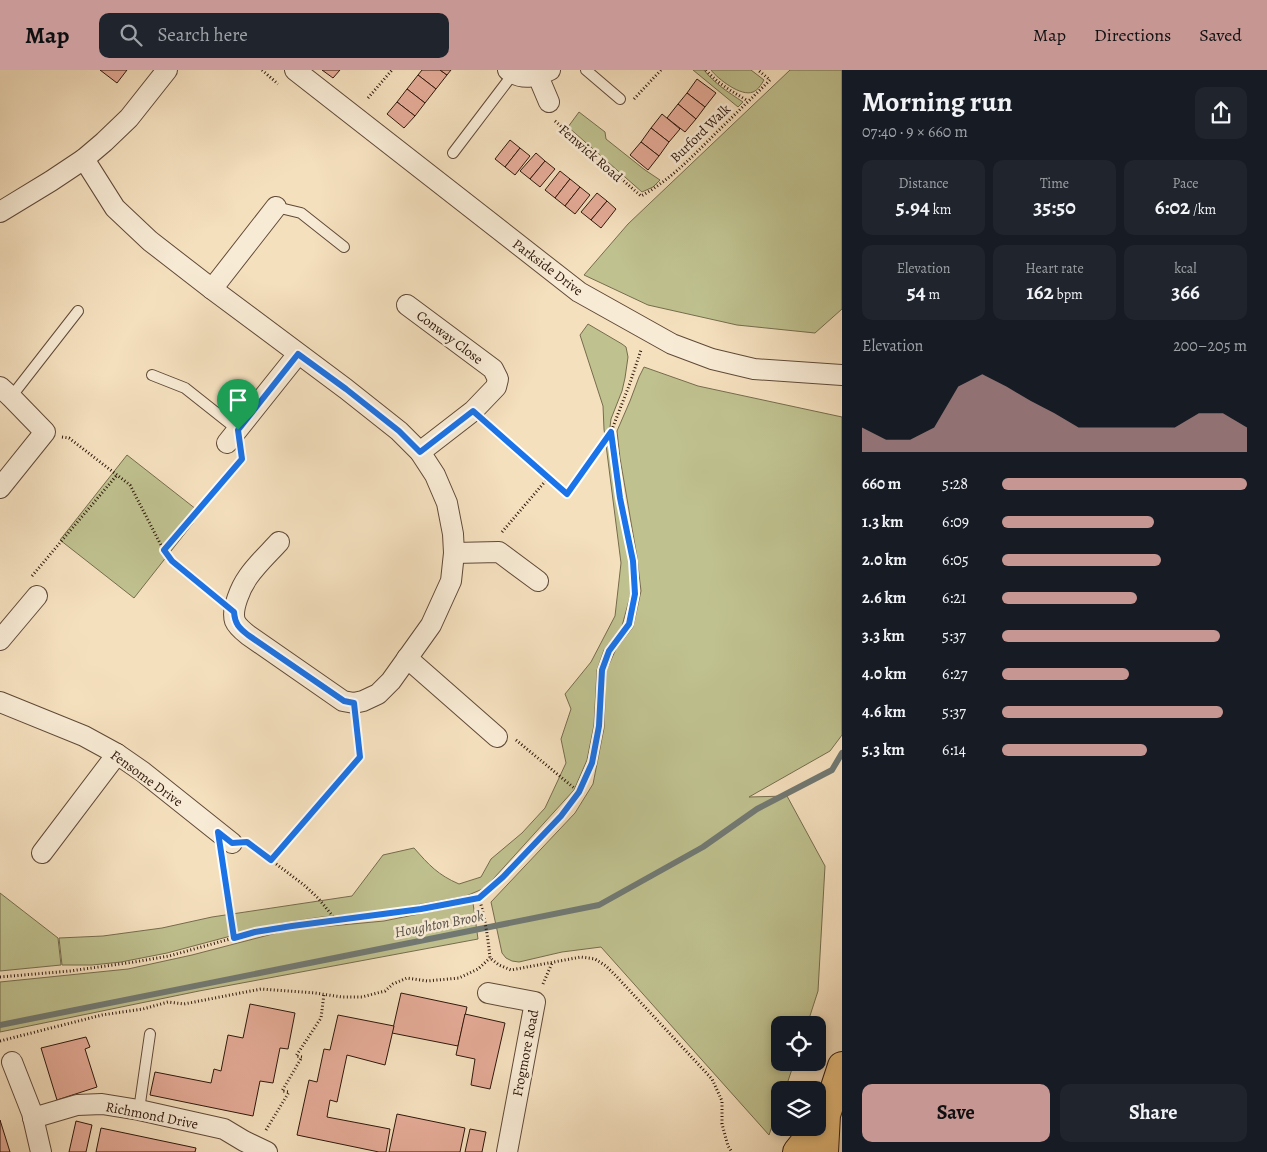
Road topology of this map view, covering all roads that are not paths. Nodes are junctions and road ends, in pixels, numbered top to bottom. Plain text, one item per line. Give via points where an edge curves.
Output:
1 (167, 70) edge
2 (295, 70) edge
3 (586, 70) edge
4 (511, 72) edge
5 (544, 73) edge
6 (620, 99) road end
7 (549, 109) road end
8 (453, 153) dead end
9 (84, 159) junction
10 (276, 207) joint
11 (0, 212) edge
12 (344, 247) dead end
13 (212, 289) junction
14 (407, 305) dead end
15 (78, 312) dead end
16 (298, 354) junction
17 (152, 374) dead end
18 (842, 375) edge
19 (6, 392) edge
20 (232, 436) joint
21 (420, 452) junction
22 (0, 488) edge
23 (279, 542) dead end
24 (454, 553) junction
25 (538, 581) dead end
26 (37, 596) road end
27 (0, 640) edge
28 (407, 658) junction
29 (0, 702) edge
30 (497, 737) road end
31 (117, 754) junction
32 (225, 837) road end
33 (42, 853) dead end
34 (488, 993) dead end
35 (150, 1034) dead end
36 (12, 1062) dead end
37 (842, 1066) edge
38 (826, 1107) edge
39 (139, 1110) junction
40 (33, 1118) junction
41 (810, 1136) edge
42 (822, 1136) edge
43 (262, 1150) edge
44 (41, 1152) edge
45 (507, 1152) edge
46 (797, 1152) edge
47 (824, 1152) edge

1 - 9 street via 129,118
2 - 18 street, Parkside Drive via 579,292 672,344 712,359 754,369
3 - 6 lane
4 - 5 street via 525,77
4 - 8 lane
5 - 7 street
9 - 11 street
9 - 13 street via 115,208 150,241
10 - 12 lane via 302,213
10 - 13 street
13 - 16 street
14 - 21 street, Conway Close via 493,369 498,379 496,387 473,411
15 - 19 lane
16 - 20 street
16 - 21 street via 399,431
17 - 20 lane via 185,388
19 - 22 street via 45,432
21 - 24 street via 447,503
23 - 28 street via 248,577 235,604 235,621 240,628 344,701 354,703 378,694
24 - 25 street via 499,552
24 - 28 street via 451,581 431,625
26 - 27 street
28 - 30 street
29 - 31 street, Fensome Drive via 84,736
31 - 32 street, Fensome Drive
31 - 33 street
34 - 45 street, Frogmore Road via 535,1002
35 - 39 lane
36 - 40 street
37 - 38 main road
39 - 40 street, Richmond Drive via 102,1104 77,1105
39 - 43 street, Richmond Drive via 224,1129
40 - 44 street
41 - 46 main road
42 - 47 main road

